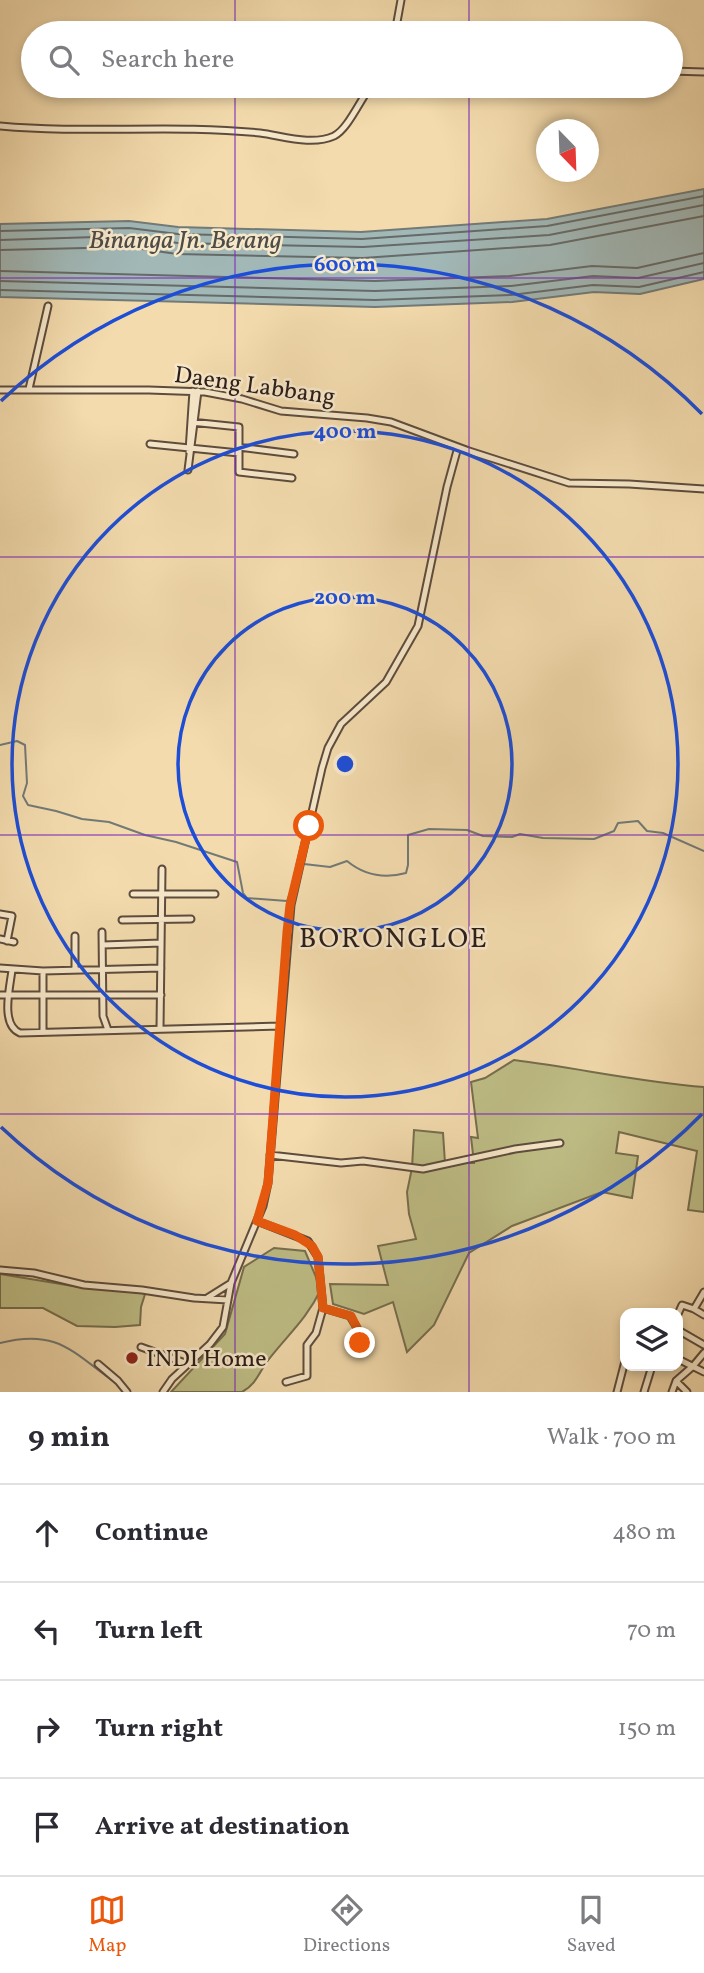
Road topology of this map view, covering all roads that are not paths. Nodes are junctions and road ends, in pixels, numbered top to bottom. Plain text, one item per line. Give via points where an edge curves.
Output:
1 (401, 0) edge
2 (397, 21) edge
3 (683, 71) edge
4 (704, 72) edge
5 (362, 98) edge
6 (0, 126) edge
7 (48, 306) dead end
8 (29, 389) junction
9 (0, 390) edge
10 (196, 391) junction
11 (193, 422) junction
12 (150, 444) dead end
13 (458, 447) junction
14 (190, 450) junction
15 (239, 450) junction
16 (294, 454) dead end
17 (188, 470) dead end
18 (292, 478) dead end
19 (704, 489) edge
20 (162, 869) dead end
21 (133, 894) dead end
22 (162, 894) junction
23 (215, 894) dead end
24 (0, 914) edge
25 (122, 919) dead end
26 (161, 919) junction
27 (191, 919) dead end
28 (102, 932) dead end
29 (75, 936) dead end
30 (7, 941) edge
31 (161, 943) junction
32 (103, 945) junction
33 (0, 968) edge
34 (161, 968) junction
35 (12, 970) junction
36 (75, 970) junction
37 (103, 970) junction
38 (43, 971) junction
39 (0, 995) edge
40 (103, 995) junction
41 (161, 995) junction
42 (9, 996) junction
43 (43, 996) junction
44 (280, 1026) junction
45 (160, 1029) junction
46 (107, 1030) junction
47 (43, 1032) junction
48 (560, 1143) dead end
49 (270, 1155) junction
50 (257, 1221) junction
51 (0, 1270) edge
52 (230, 1283) junction
53 (704, 1292) edge
54 (207, 1298) junction
55 (228, 1300) junction
56 (323, 1308) junction
57 (681, 1308) edge
58 (694, 1309) junction
59 (704, 1315) edge
60 (683, 1333) edge
61 (360, 1343) dead end
62 (704, 1345) edge
63 (141, 1347) dead end
64 (704, 1353) edge
65 (683, 1361) edge
66 (98, 1364) dead end
67 (188, 1364) junction
68 (693, 1366) junction
69 (622, 1371) edge
70 (650, 1371) edge
71 (704, 1372) edge
72 (676, 1381) junction
73 (286, 1382) dead end
74 (127, 1392) edge
75 (163, 1392) edge
76 (617, 1392) edge
77 (644, 1392) edge
78 (672, 1392) edge
79 (687, 1392) edge

1 - 2 street
3 - 4 street
5 - 6 street via 338,134 320,140 214,130
7 - 8 street
8 - 9 street, Daeng Labbang
8 - 10 street, Daeng Labbang
10 - 11 street
10 - 13 street, Daeng Labbang via 286,412 379,419
11 - 14 street
11 - 15 street via 239,427
12 - 14 street
13 - 19 street, Daeng Labbang via 569,484
13 - 44 street via 418,626 386,682 344,721 326,753 290,905
14 - 15 street
14 - 17 street
15 - 16 street
15 - 18 street via 239,472
20 - 22 street
21 - 22 street
22 - 23 street
22 - 26 street
24 - 30 street via 12,916
25 - 26 street
26 - 27 street
26 - 31 street
28 - 32 street
29 - 36 street
31 - 32 street
31 - 34 street
32 - 37 street
33 - 35 street
34 - 37 street
34 - 41 street
35 - 38 street
35 - 42 street
36 - 37 street
36 - 38 street
37 - 40 street
38 - 43 street
39 - 42 street
40 - 41 street
40 - 43 street
40 - 46 street
41 - 45 street
42 - 43 street
42 - 47 street via 12,1028 20,1033
43 - 47 street
44 - 45 street
44 - 49 street
45 - 46 street
46 - 47 street
48 - 49 street via 423,1170
49 - 50 street
50 - 52 street
50 - 56 street via 312,1246 318,1257
51 - 54 street via 84,1285
52 - 54 street
52 - 55 street
53 - 58 street
54 - 55 street
55 - 67 street via 220,1332
56 - 61 street via 351,1316
56 - 73 street via 307,1346 307,1377
57 - 58 street
58 - 59 street
60 - 62 street
63 - 67 street
64 - 68 street
65 - 68 street
66 - 74 street
67 - 75 street
68 - 71 street
68 - 72 street
69 - 76 street
70 - 77 street
72 - 78 street
72 - 79 street

